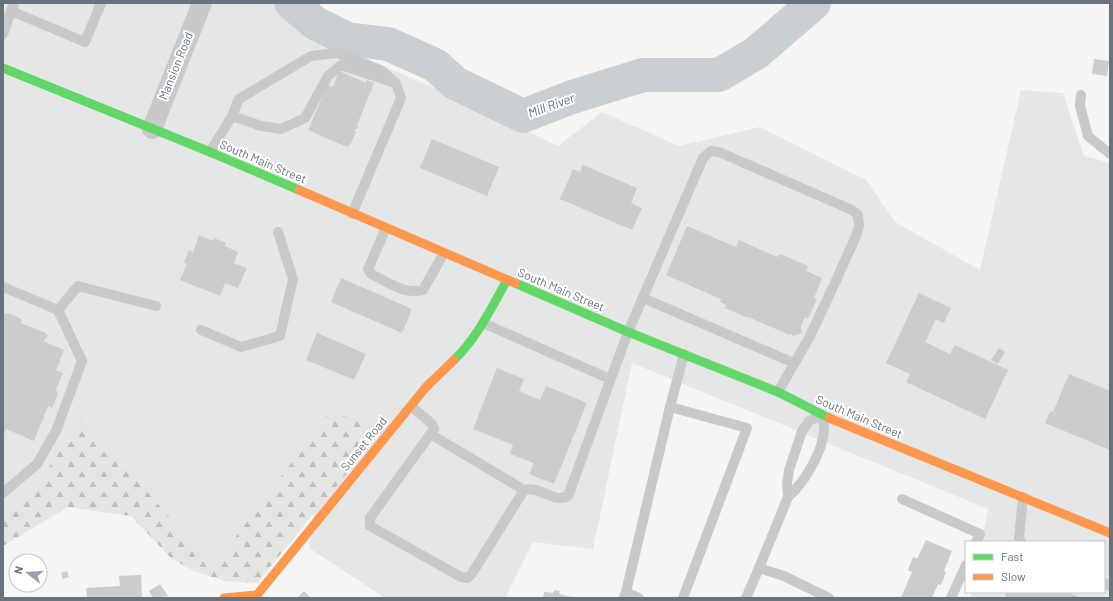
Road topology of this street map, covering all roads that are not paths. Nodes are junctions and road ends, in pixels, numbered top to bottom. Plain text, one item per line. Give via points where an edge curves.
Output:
1 (101, 3) edge
2 (202, 3) edge
3 (13, 7) edge
4 (3, 34) edge
5 (3, 68) edge
6 (396, 83) junction
7 (1081, 95) dead end
8 (232, 116) junction
9 (152, 129) junction
10 (210, 152) junction
11 (1110, 154) edge
12 (352, 214) junction
13 (386, 228) junction
14 (278, 232) dead end
15 (444, 253) junction
16 (507, 280) junction
17 (3, 287) edge
18 (643, 298) junction
19 (156, 306) dead end
20 (58, 310) junction
21 (483, 323) junction
22 (201, 330) dead end
23 (628, 332) junction
24 (684, 354) junction
25 (794, 363) junction
26 (610, 379) junction
27 (778, 392) junction
28 (411, 406) junction
29 (670, 407) junction
30 (821, 415) junction
31 (432, 435) junction
32 (524, 490) junction
33 (3, 493) edge
34 (1023, 497) junction
35 (788, 498) junction
36 (902, 499) dead end
37 (1110, 533) edge
38 (976, 541) edge
39 (1020, 541) edge
40 (965, 567) edge
41 (759, 568) junction
42 (625, 595) edge
43 (224, 598) edge
44 (639, 598) edge
45 (683, 598) edge
46 (746, 598) edge
47 (829, 598) edge
48 (951, 598) edge

1 - 3 lane via 85,42
2 - 9 street, Mansion Road
3 - 4 lane
5 - 9 main road, South Main Street
6 - 8 lane via 382,71 338,53 311,56 239,99
6 - 8 lane via 341,65 328,76 305,118 281,129 261,126
6 - 12 lane via 401,98
7 - 11 lane via 1080,106 1088,136
8 - 10 lane
9 - 10 main road, South Main Street
10 - 12 main road, South Main Street
12 - 13 main road, South Main Street
13 - 15 main road, South Main Street
13 - 15 lane via 368,269 371,274 405,291 413,293 423,290
14 - 22 lane via 293,279 280,336 241,348
15 - 16 main road, South Main Street
16 - 21 main road, Sunset Road
16 - 23 main road, South Main Street
17 - 20 lane
18 - 23 lane
18 - 25 lane
18 - 25 lane via 703,158 711,151 719,152 852,210 858,215 859,226 856,236 809,338
19 - 20 lane via 78,286
20 - 33 lane via 82,361 56,431 37,464
21 - 26 lane
21 - 28 main road, Sunset Road via 462,352 426,387
23 - 24 main road, South Main Street
23 - 26 lane
24 - 27 main road, South Main Street
24 - 29 lane
25 - 27 lane
26 - 32 lane via 568,496 558,499 534,489
27 - 30 main road, South Main Street
28 - 31 lane via 432,424
28 - 43 main road, Sunset Road via 257,595
29 - 42 lane
29 - 45 lane via 747,428
30 - 34 main road, South Main Street
30 - 35 lane via 823,440 808,473
30 - 35 lane via 809,421 802,431 789,470
31 - 32 lane
31 - 32 lane via 370,518 370,526 376,531 467,578
34 - 37 main road, South Main Street
34 - 39 lane
35 - 41 lane
36 - 38 lane via 980,534
40 - 48 lane
41 - 46 lane
41 - 47 lane via 784,576
42 - 44 lane

